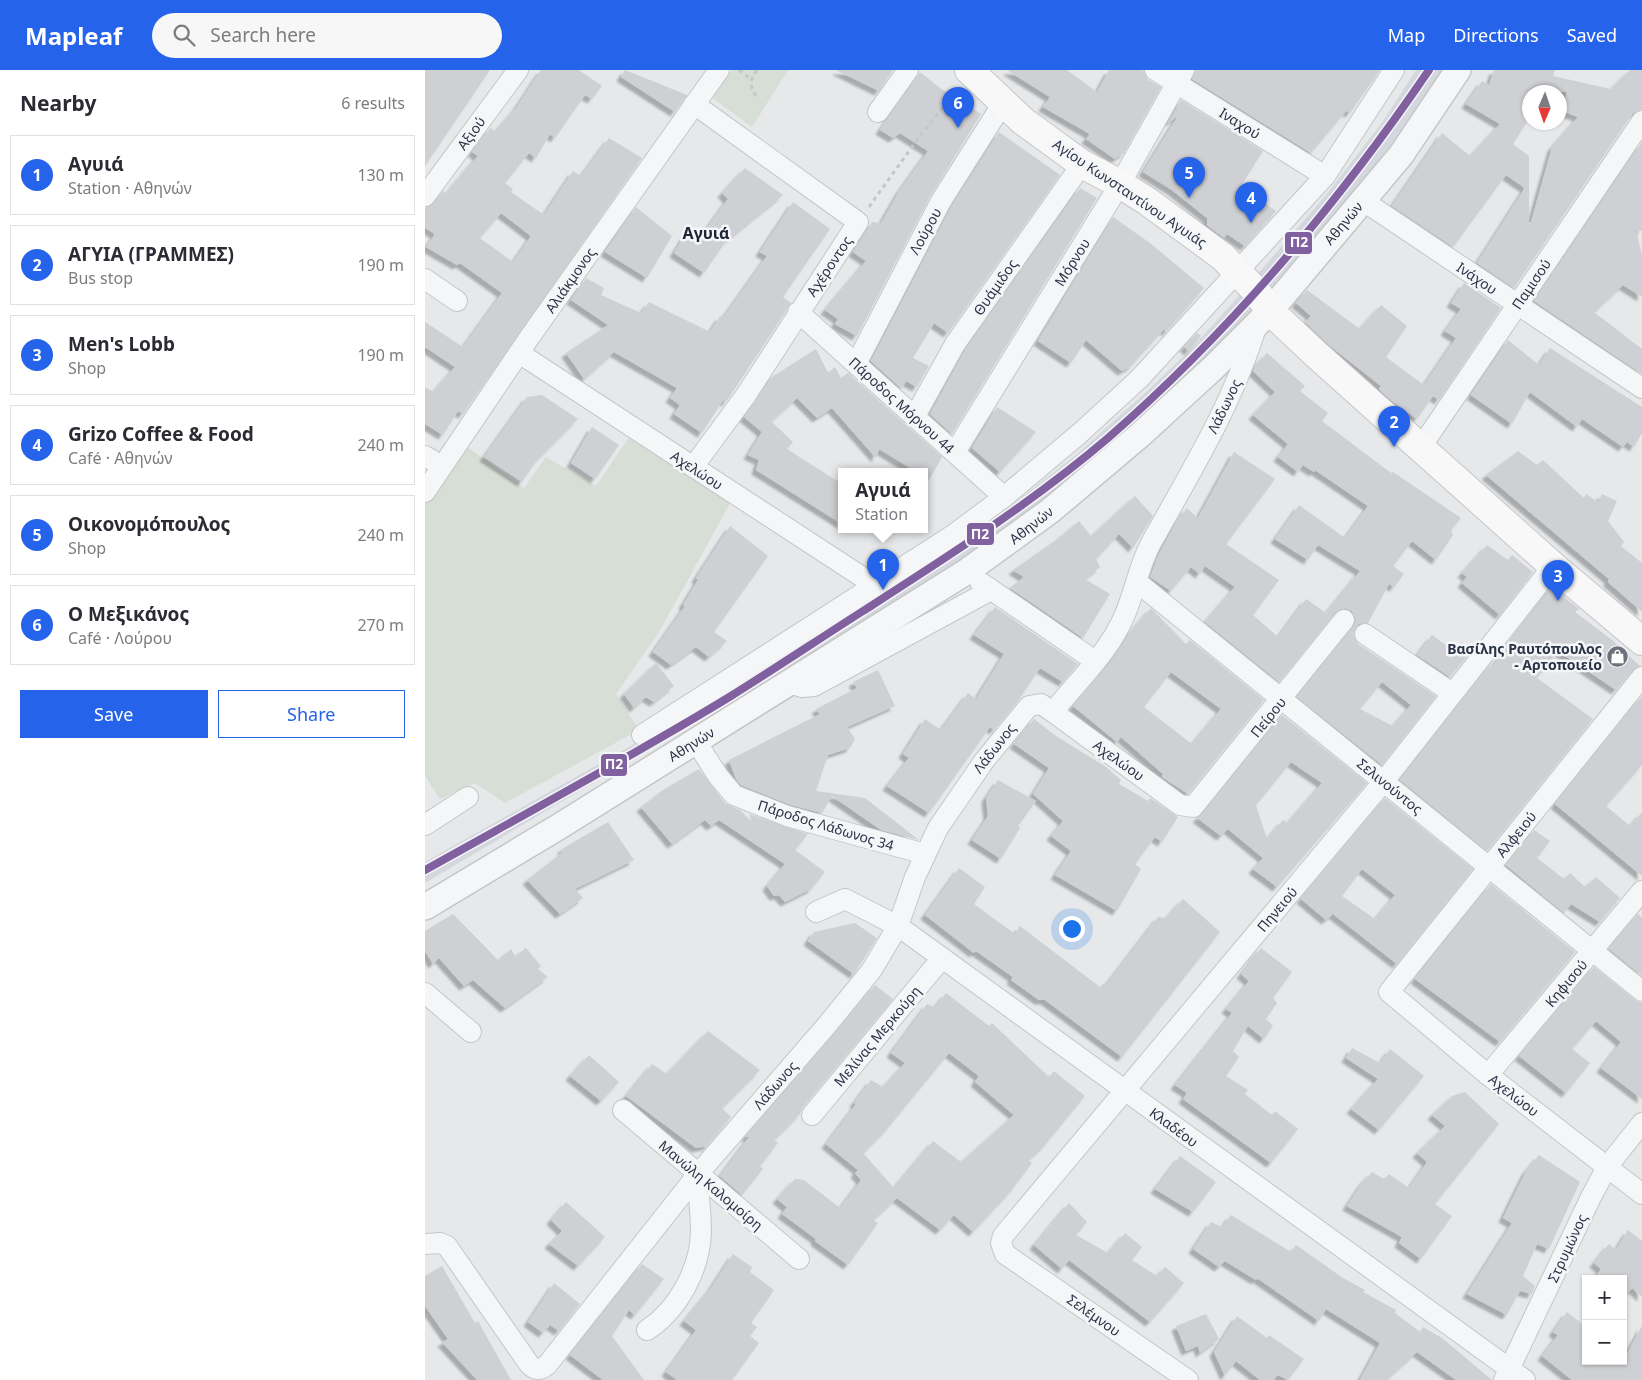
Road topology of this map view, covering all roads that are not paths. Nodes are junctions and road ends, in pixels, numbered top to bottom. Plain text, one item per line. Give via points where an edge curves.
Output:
1 (518, 70) edge
2 (719, 70) edge
3 (908, 70) edge
4 (1155, 70) edge
5 (1394, 70) edge
6 (1458, 70) edge
7 (971, 71) edge
8 (1181, 77) edge
9 (1003, 103) junction
10 (694, 104) junction
11 (878, 112) dead end
12 (1642, 122) edge
13 (1083, 164) junction
14 (1325, 176) junction
15 (1120, 184) junction
16 (425, 196) edge
17 (1362, 200) junction
18 (1238, 270) junction
19 (425, 280) edge
20 (457, 301) dead end
21 (1516, 305) junction
22 (799, 312) junction
23 (1263, 318) junction
24 (519, 353) junction
25 (856, 364) junction
26 (1642, 388) edge
27 (915, 416) junction
28 (1421, 447) junction
29 (955, 452) junction
30 (433, 461) edge
31 (693, 467) junction
32 (425, 492) edge
33 (1004, 497) junction
34 (1553, 566) junction
35 (967, 572) junction
36 (1137, 582) junction
37 (876, 586) junction
38 (991, 590) junction
39 (1345, 620) dead end
40 (1365, 634) dead end
41 (1642, 641) edge
42 (1095, 661) junction
43 (1642, 676) edge
44 (790, 683) junction
45 (1453, 693) junction
46 (1282, 699) junction
47 (1053, 712) junction
48 (642, 735) dead end
49 (695, 740) junction
50 (1384, 781) junction
51 (468, 797) dead end
52 (1187, 808) joint
53 (425, 825) edge
54 (925, 854) junction
55 (1490, 866) junction
56 (1642, 891) edge
57 (425, 907) edge
58 (816, 912) dead end
59 (898, 926) junction
60 (1593, 952) junction
61 (942, 958) junction
62 (1642, 991) edge
63 (1389, 992) joint
64 (425, 993) edge
65 (471, 1032) dead end
66 (1488, 1074) junction
67 (1123, 1090) junction
68 (623, 1110) dead end
69 (812, 1115) dead end
70 (1642, 1122) edge
71 (1607, 1168) junction
72 (698, 1174) junction
73 (1642, 1194) edge
74 (425, 1244) edge
75 (1002, 1248) joint
76 (799, 1260) dead end
77 (647, 1330) dead end
78 (1506, 1374) edge
79 (1189, 1380) edge
80 (1525, 1380) edge

1 - 16 street, Αξιού
2 - 10 street, Αλιάκμονος
3 - 11 street
4 - 8 street, Ιναχού
5 - 14 street
6 - 17 street, Αθηνών via 1401,156
7 - 9 main road, Αγίου Κωνσταντίνου Αγυιάς
8 - 14 street, Ιναχού
8 - 15 street, Μόρνου
9 - 13 main road, Αγίου Κωνσταντίνου Αγυιάς
9 - 25 street, Λούρου via 941,201
10 - 22 street, Αχέροντος via 858,222
10 - 24 street, Αλιάκμονος
12 - 21 street, Παμισού
13 - 15 main road, Αγίου Κωνσταντίνου Αγυιάς
13 - 27 street, Θυάμιδος via 955,344
14 - 18 street
15 - 18 main road, Αγίου Κωνσταντίνου Αγυιάς via 1200,238
15 - 29 street, Μόρνου
17 - 21 street, Ινάχου
17 - 23 street, Αθηνών
18 - 23 main road, Αγίου Κωνσταντίνου Αγυιάς
18 - 33 street via 1139,379
19 - 20 street
21 - 26 street, Ινάχου
21 - 28 street, Παμισού
22 - 25 street, Πάροδος Μόρνου 44
22 - 31 street, Αχέροντος via 751,388
23 - 28 main road, Αγίου Κωνσταντίνου Αγυιάς
23 - 35 street, Αθηνών via 1118,454 1050,511
23 - 36 street, Λάδωνος via 1238,379 1149,546
24 - 30 street, Αλιάκμονος
24 - 31 street, Αχελώου
25 - 27 street, Πάροδος Μόρνου 44
27 - 29 street, Πάροδος Μόρνου 44
28 - 34 main road, Αγίου Κωνσταντίνου Αγυιάς
29 - 33 street, Πάροδος Μόρνου 44
30 - 32 street, Αλιάκμονος
31 - 37 street, Αχελώου
33 - 37 street
34 - 41 main road, Αγίου Κωνσταντίνου Αγυιάς
34 - 45 street, Πηνειού
35 - 38 street
35 - 44 street, Αθηνών
36 - 42 street, Λάδωνος via 1119,627
36 - 46 street, Σελινούντος
37 - 48 street
38 - 42 street
38 - 44 street via 814,686 802,688
39 - 46 street, Πείρου
40 - 45 street
42 - 47 street, Λάδωνος
43 - 55 street, Αλφειού
44 - 49 street, Αθηνών
45 - 50 street, Πηνειού
46 - 50 street, Σελινούντος
46 - 52 street, Πείρου via 1198,804
47 - 52 street, Αχελώου
47 - 54 street, Λάδωνος via 1041,704 1025,709 960,794
49 - 54 street, Πάροδος Λάδωνος 34 via 734,794 787,816
49 - 57 street, Αθηνών
50 - 55 street, Σελινούντος
50 - 67 street, Πηνειού
51 - 53 street
54 - 59 street, Λάδωνος
55 - 60 street, Σελινούντος
55 - 63 street, Αλφειού
56 - 60 street, Κηφισού
58 - 59 street, Κλαδέου via 845,899
59 - 61 street, Κλαδέου
59 - 72 street, Λάδωνος via 882,955 827,1025
60 - 62 street, Σελινούντος
60 - 66 street, Κηφισού
61 - 67 street, Κλαδέου
61 - 69 street, Μελίνας Μερκούρη
63 - 66 street, Αχελώου
64 - 65 street
66 - 71 street, Αχελώου
67 - 75 street, Πηνειού via 1003,1236
67 - 78 street, Κλαδέου
68 - 72 street, Μανώλη Καλομοίρη
70 - 71 street, Στρυμώνος
71 - 73 street, Αχελώου
71 - 78 street, Στρυμώνος
72 - 74 street, Λάδωνος via 542,1369 529,1364 447,1246
72 - 76 street, Μανώλη Καλομοίρη
72 - 77 street via 701,1232 695,1262 676,1302
75 - 79 street, Σελέμνου via 1011,1258
78 - 80 street, Κλαδέου

